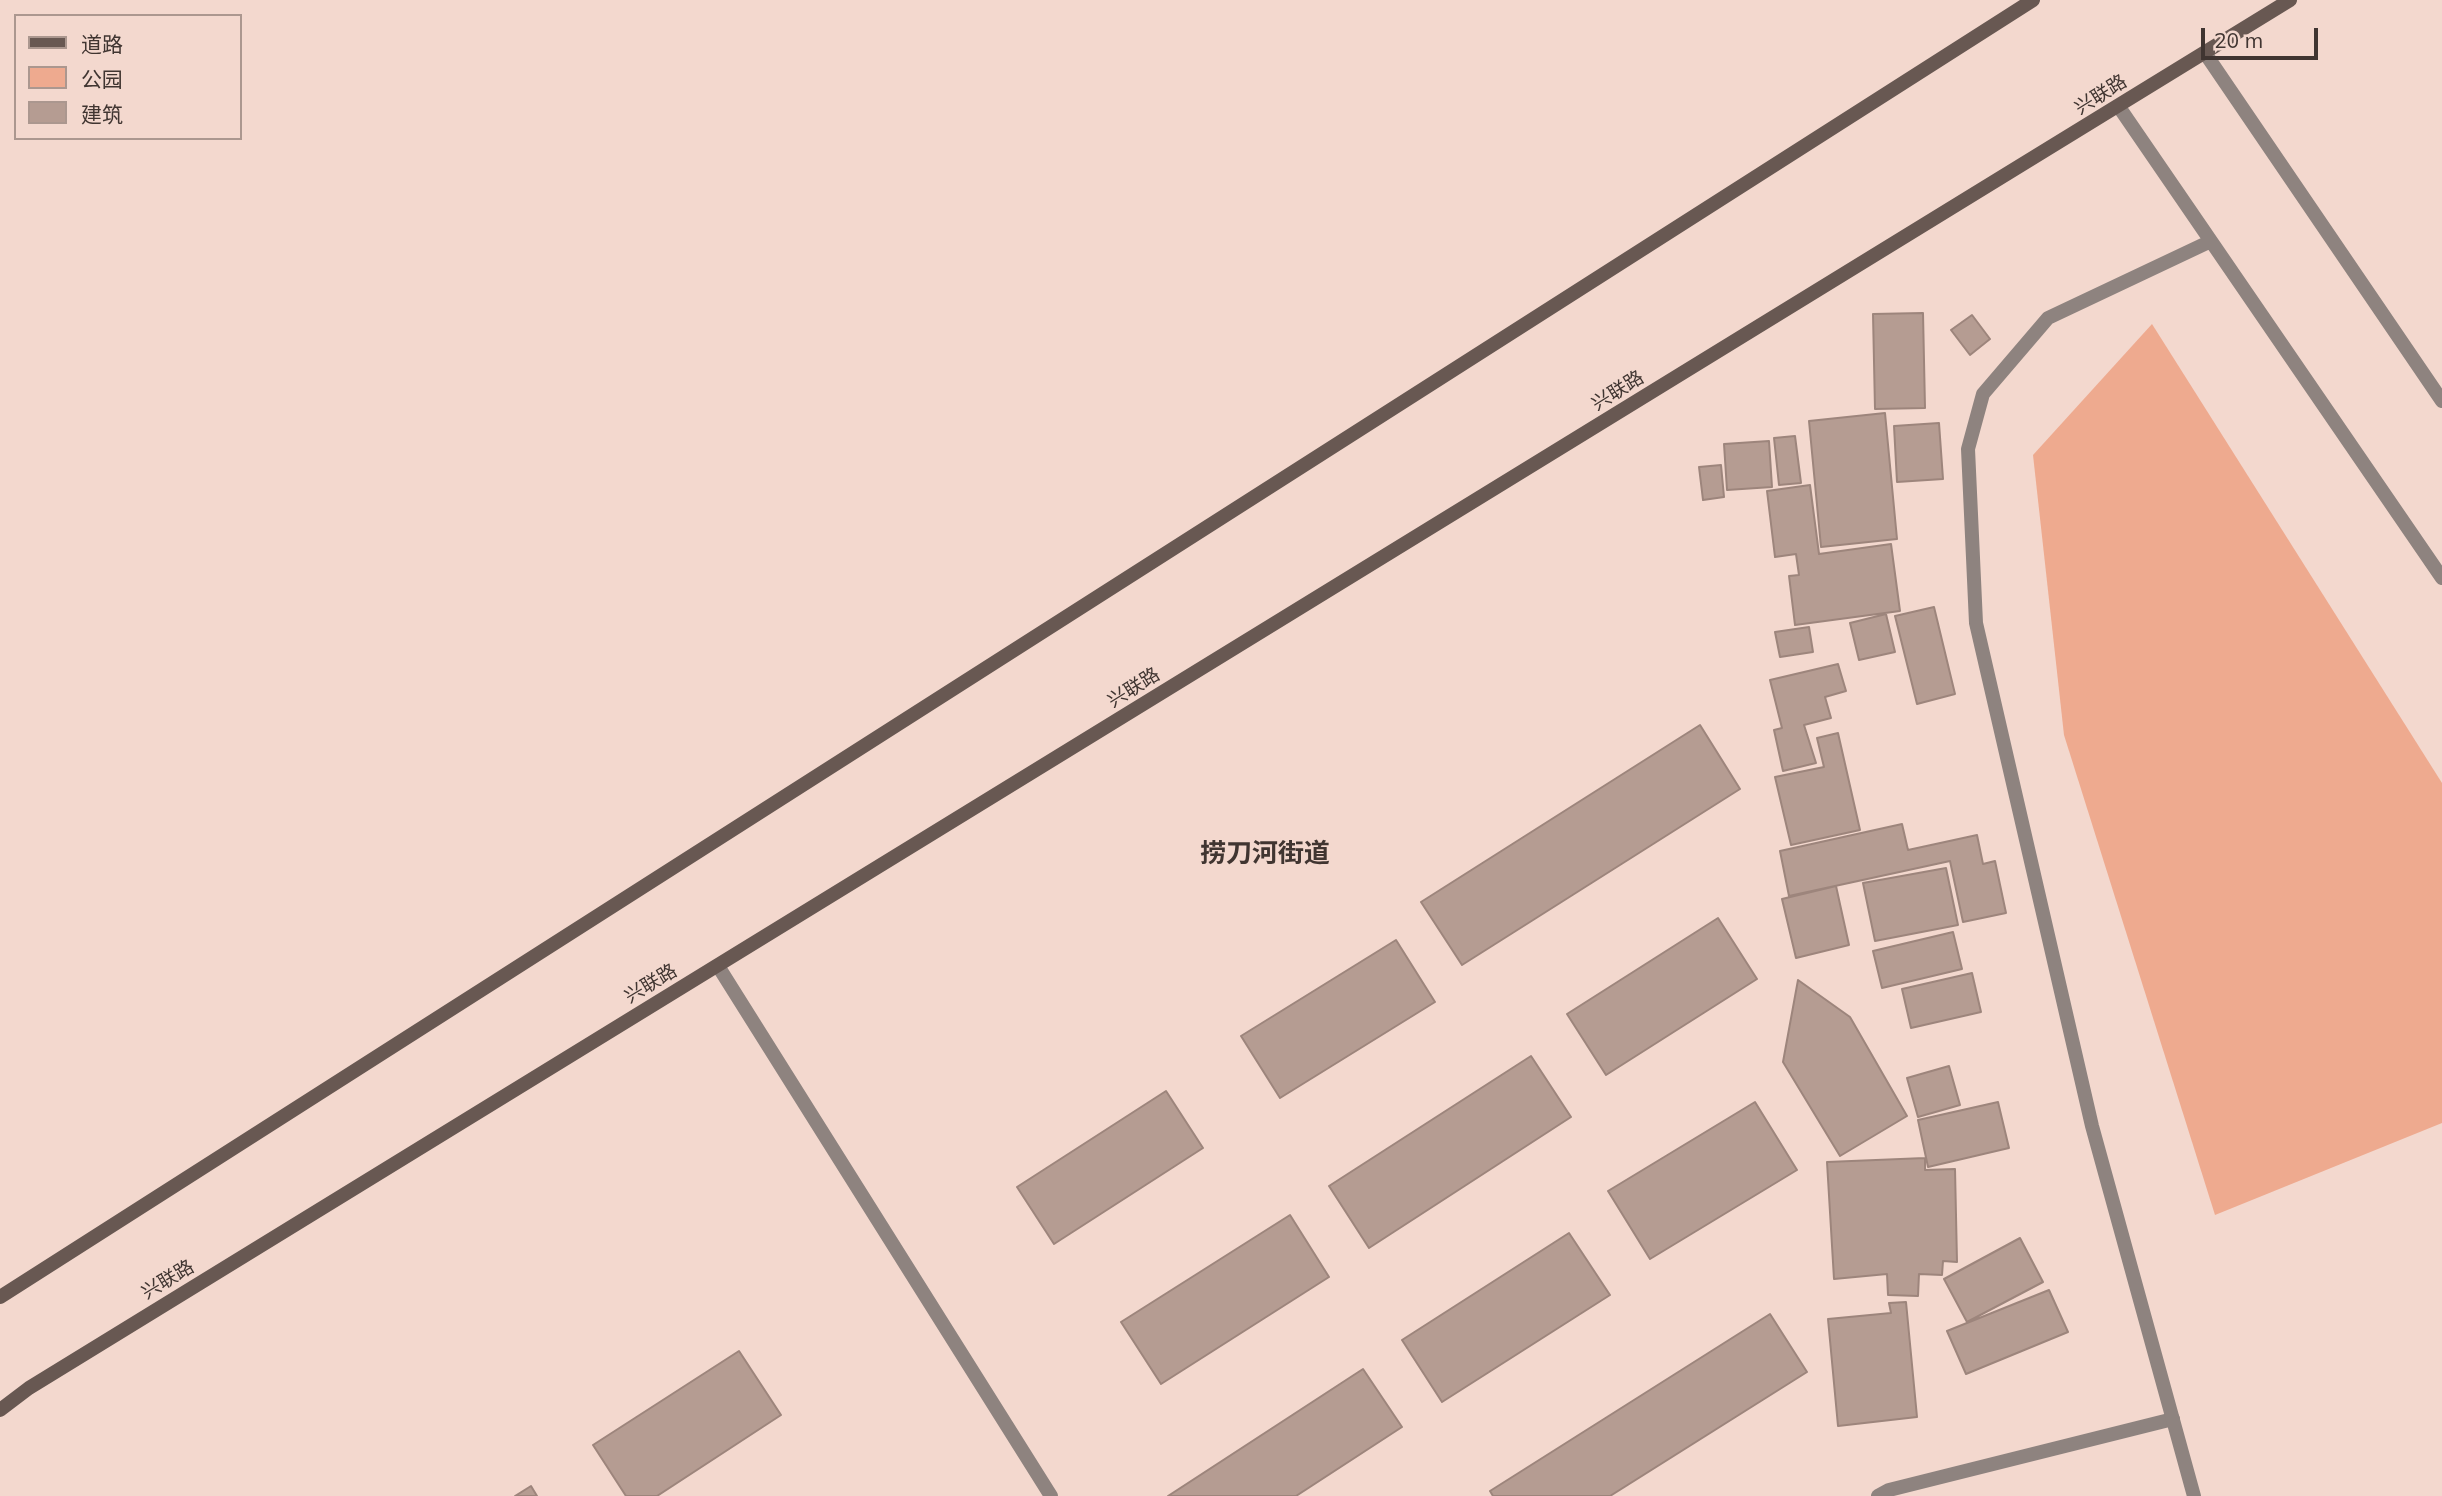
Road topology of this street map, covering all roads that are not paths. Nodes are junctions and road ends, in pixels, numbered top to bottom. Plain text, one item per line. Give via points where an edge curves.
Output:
1 (2033, 0) edge
2 (2290, 0) edge
3 (2205, 53) junction
4 (2119, 107) junction
5 (2211, 241) junction
6 (2442, 401) edge
7 (2442, 578) edge
8 (718, 966) junction
9 (0, 1297) edge
10 (0, 1410) edge
11 (2173, 1419) junction
12 (1051, 1496) edge
13 (1878, 1496) edge
14 (2194, 1496) edge

1 - 9 main road
2 - 3 main road, 兴联路
3 - 4 main road, 兴联路
3 - 6 street
4 - 5 street
4 - 8 main road, 兴联路
5 - 7 street
5 - 11 street via 2048,318 1983,394 1968,449 1976,623 2092,1126
8 - 10 main road, 兴联路
8 - 12 street
11 - 13 street
11 - 14 street

